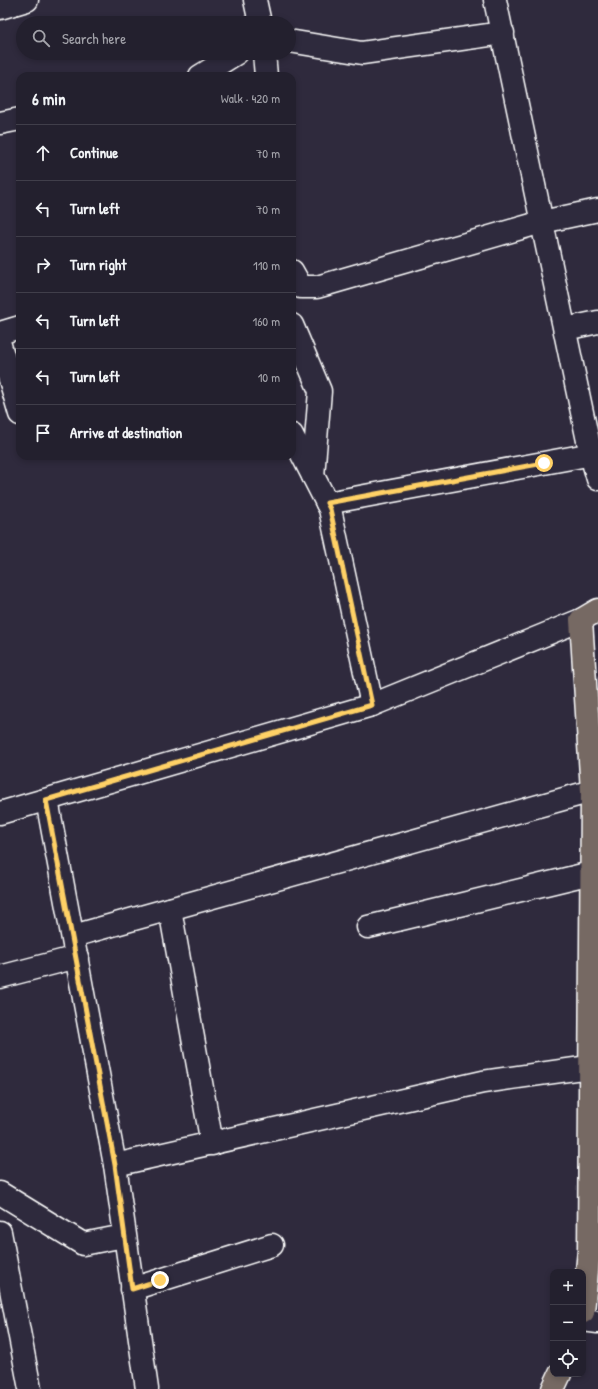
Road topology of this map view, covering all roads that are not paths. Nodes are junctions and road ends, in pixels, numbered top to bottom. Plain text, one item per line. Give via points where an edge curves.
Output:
1 (27, 0) edge
2 (255, 0) edge
3 (496, 0) edge
4 (0, 8) edge
5 (258, 16) edge
6 (502, 33) junction
7 (296, 42) edge
8 (226, 60) edge
9 (265, 60) edge
10 (206, 72) edge
11 (266, 72) edge
12 (16, 120) edge
13 (0, 123) edge
14 (598, 210) edge
15 (542, 222) junction
16 (296, 278) edge
17 (598, 322) edge
18 (16, 329) edge
19 (565, 329) junction
20 (0, 333) edge
21 (296, 335) edge
22 (0, 345) edge
23 (16, 400) edge
24 (296, 443) edge
25 (594, 454) edge
26 (313, 476) junction
27 (598, 479) edge
28 (327, 503) junction
29 (590, 615) edge
30 (372, 705) junction
31 (592, 790) junction
32 (46, 800) junction
33 (0, 813) edge
34 (591, 873) junction
35 (170, 909) junction
36 (368, 927) dead end
37 (73, 936) junction
38 (77, 958) junction
39 (0, 977) edge
40 (592, 1056) edge
41 (212, 1144) junction
42 (115, 1165) junction
43 (0, 1193) edge
44 (0, 1232) edge
45 (124, 1236) junction
46 (272, 1245) dead end
47 (593, 1250) edge
48 (132, 1289) junction
49 (584, 1305) edge
50 (8, 1312) edge
51 (586, 1320) edge
52 (598, 1322) edge
53 (559, 1377) edge
54 (30, 1389) edge
55 (147, 1389) edge
56 (553, 1389) edge

1 - 4 street
2 - 5 street
3 - 6 street
6 - 7 street via 362,53
6 - 15 street
8 - 10 street
9 - 11 street
12 - 13 street
14 - 15 street
15 - 16 street via 317,287 301,287
15 - 19 street
17 - 19 street
18 - 20 street
19 - 25 street
21 - 26 street via 320,392
22 - 23 street
24 - 26 street
25 - 27 street
25 - 28 street
26 - 28 street
28 - 30 street
29 - 30 street
29 - 31 main road
30 - 32 street
31 - 34 main road
31 - 35 street
32 - 33 street
32 - 37 street
34 - 36 street
34 - 40 main road
35 - 37 street
35 - 41 street
37 - 38 street
38 - 39 street
38 - 42 street
40 - 41 street
40 - 47 main road
41 - 42 street
42 - 45 street
43 - 45 street via 83,1244
44 - 50 street
45 - 48 street
46 - 48 street
47 - 49 main road
48 - 55 street
50 - 54 street
51 - 52 street
53 - 56 main road

